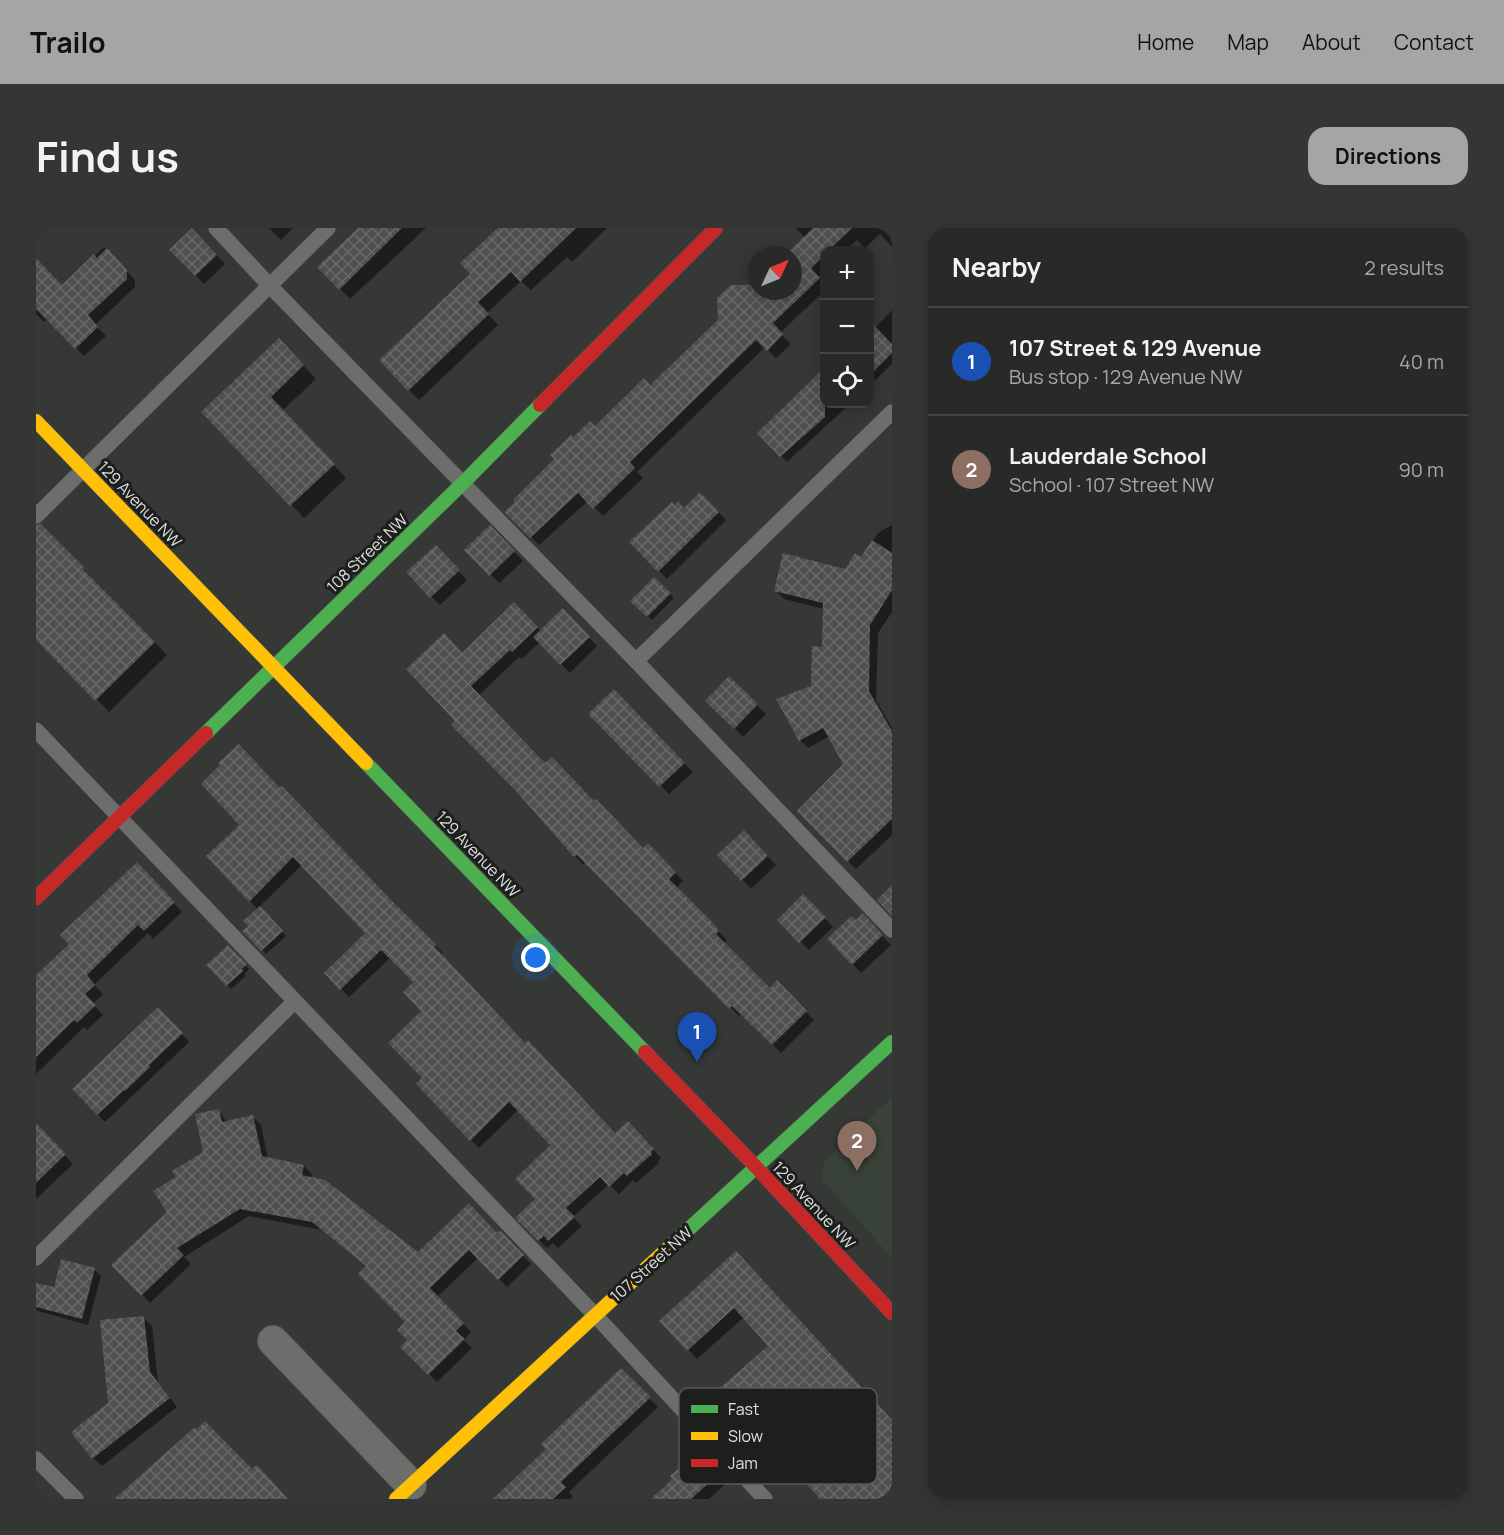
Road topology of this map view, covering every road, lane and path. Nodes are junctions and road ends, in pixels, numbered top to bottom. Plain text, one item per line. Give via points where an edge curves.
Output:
1 (216, 228) edge
2 (328, 228) edge
3 (716, 228) edge
4 (270, 286) junction
5 (892, 412) edge
6 (36, 421) edge
7 (84, 470) junction
8 (462, 484) junction
9 (36, 516) edge
10 (636, 661) junction
11 (273, 666) junction
12 (36, 730) edge
13 (118, 817) junction
14 (36, 898) edge
15 (892, 930) edge
16 (294, 1002) junction
17 (892, 1042) edge
18 (757, 1168) junction
19 (36, 1257) edge
20 (892, 1313) edge
21 (595, 1315) junction
22 (273, 1341) dead end
23 (679, 1406) edge
24 (36, 1459) edge
25 (751, 1484) edge
26 (403, 1492) edge
27 (76, 1499) edge
28 (765, 1499) edge

1 - 4 lane
2 - 4 lane
3 - 8 street, 108 Street NW
4 - 7 lane
4 - 8 lane
5 - 10 lane
6 - 7 street, 129 Avenue NW
7 - 9 lane
7 - 11 street, 129 Avenue NW
8 - 10 lane
8 - 11 street, 108 Street NW
10 - 15 lane
11 - 13 street, 108 Street NW
11 - 18 street, 129 Avenue NW
12 - 13 lane
13 - 14 street, 108 Street NW
13 - 16 lane
16 - 19 lane
16 - 21 lane
17 - 18 street, 107 Street NW
18 - 20 street, 129 Avenue NW
18 - 21 street, 107 Street NW
21 - 23 lane
21 - 26 street, 107 Street NW
22 - 26 street, 107 Street NW
24 - 27 lane
25 - 28 lane

